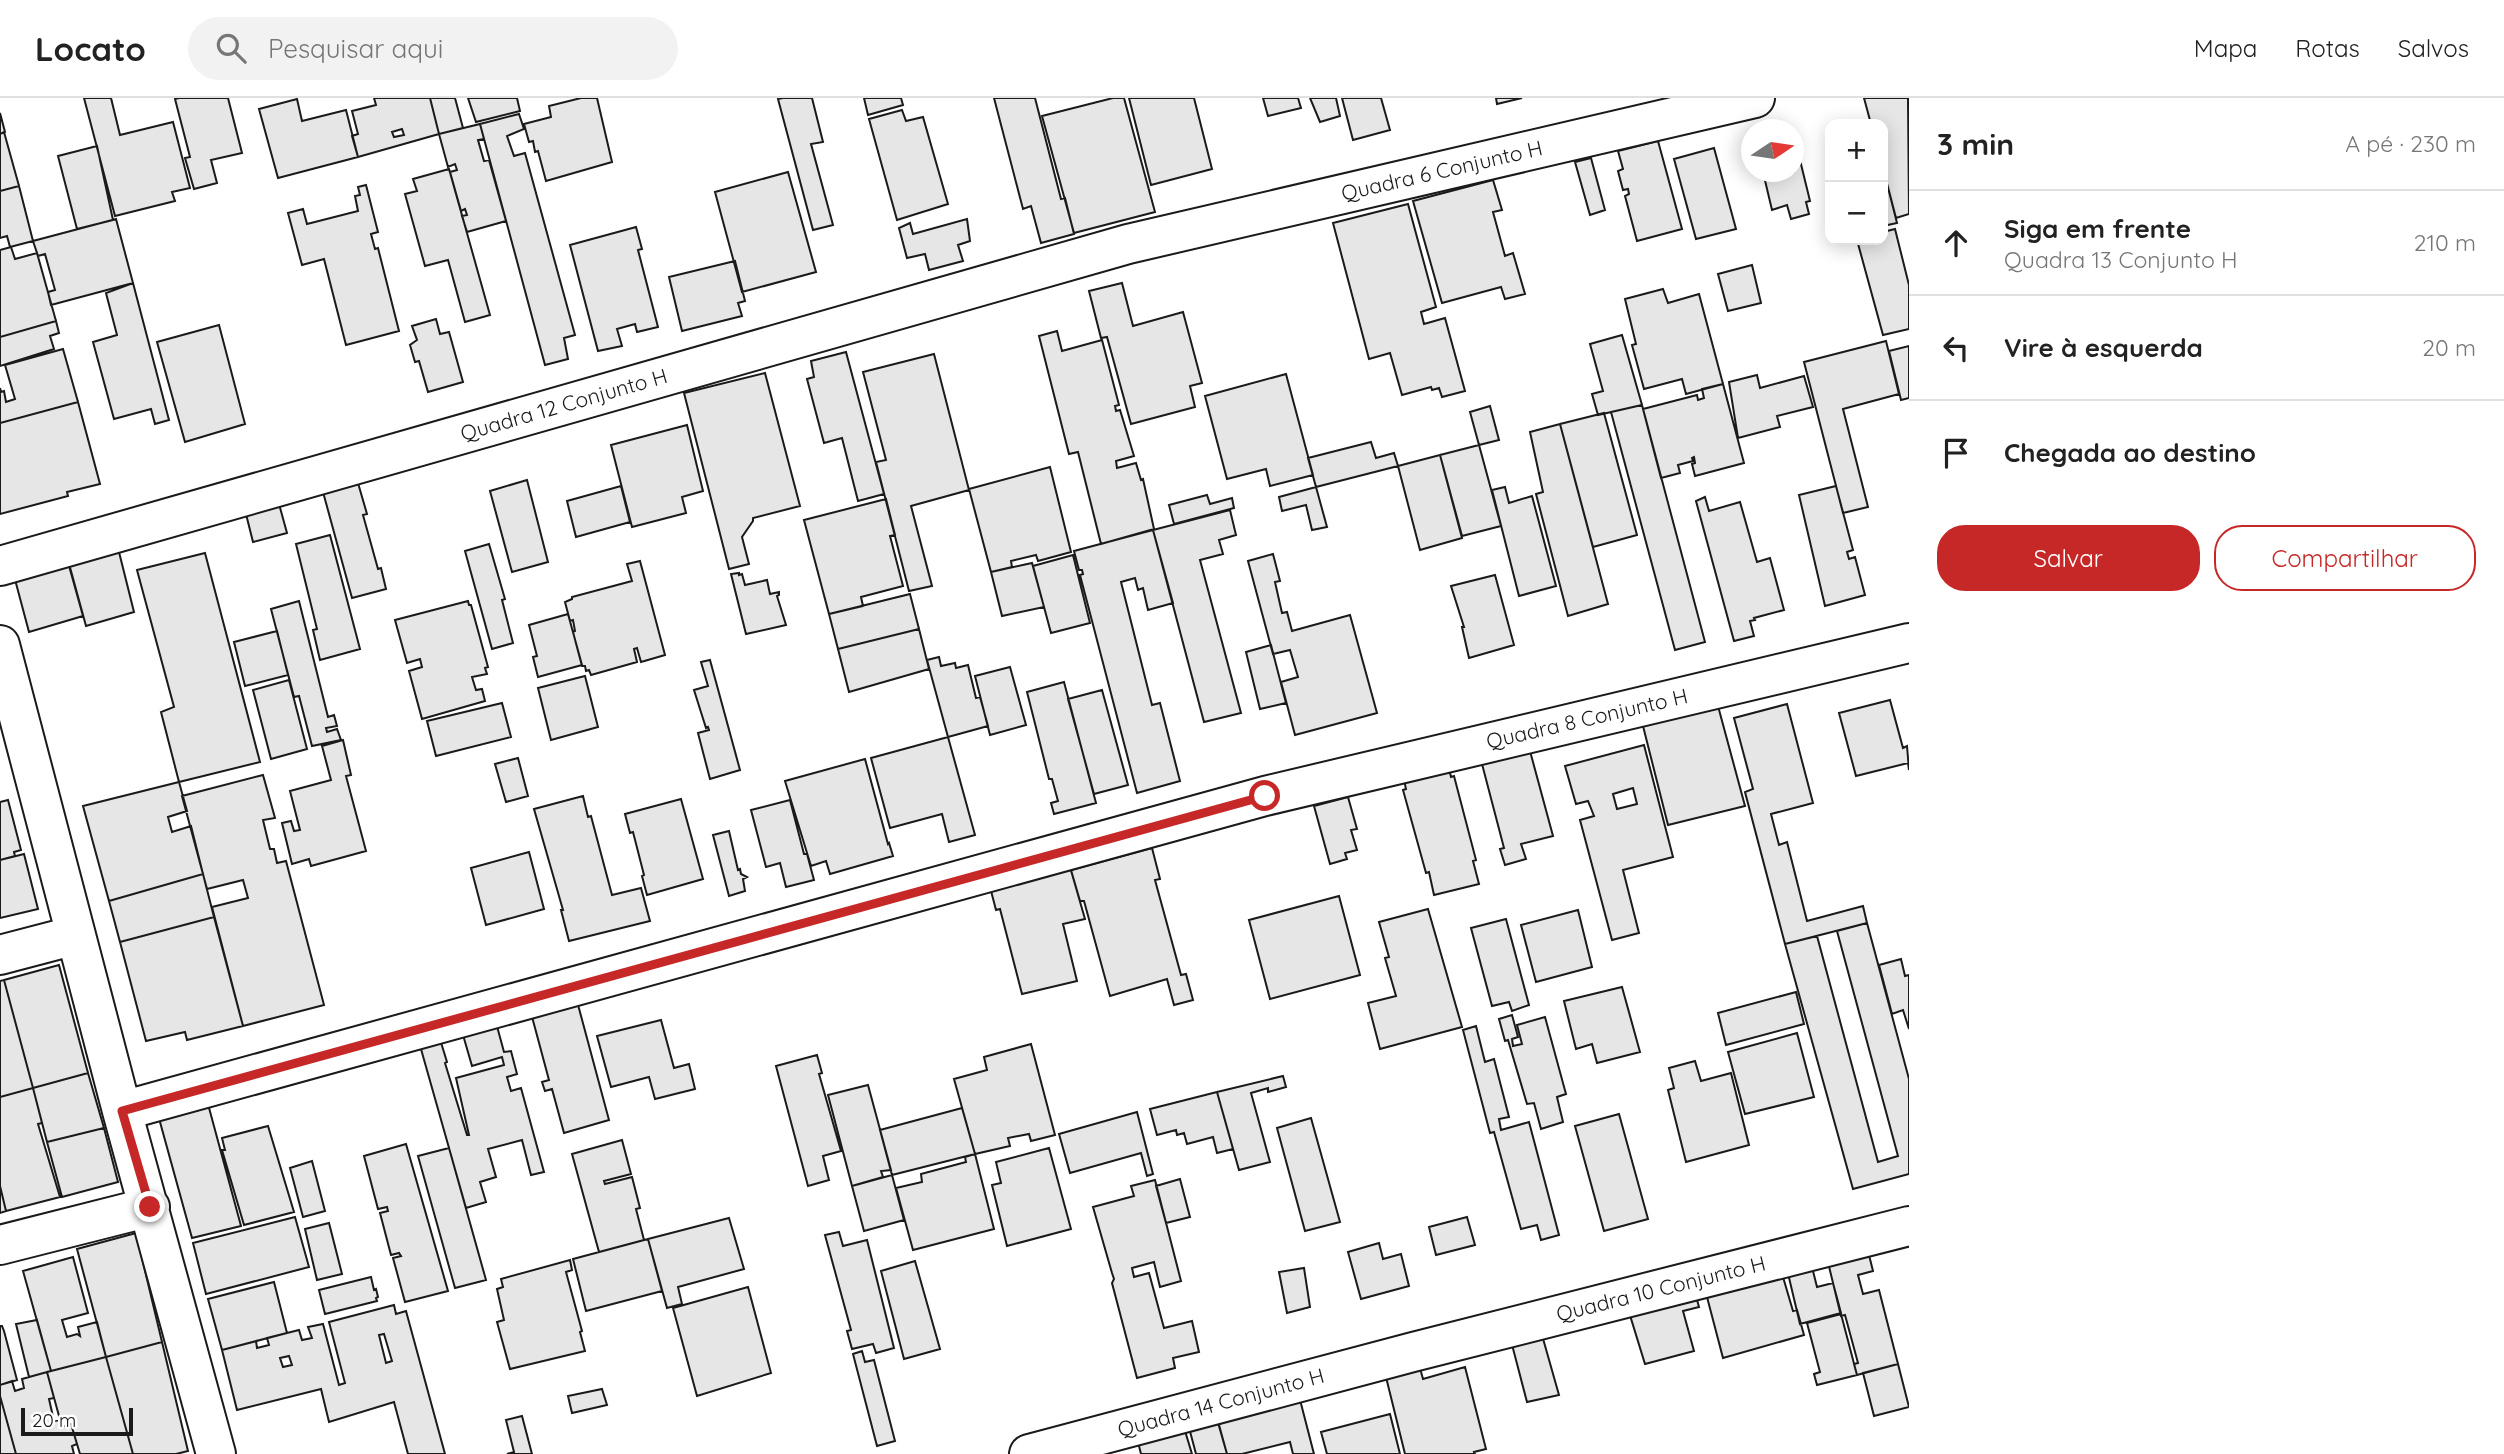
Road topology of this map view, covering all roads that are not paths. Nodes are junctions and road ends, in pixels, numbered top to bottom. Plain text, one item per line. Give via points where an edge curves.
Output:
1 (1755, 98) edge
2 (1128, 244) joint
3 (0, 566) edge
4 (1909, 643) edge
5 (0, 645) edge
6 (76, 935) junction
7 (0, 955) edge
8 (122, 1111) junction
9 (150, 1207) junction
10 (1909, 1226) edge
11 (0, 1245) edge
12 (1413, 1352) joint
13 (216, 1454) edge
14 (1029, 1454) edge

1 - 2 street, Quadra 6 Conjunto H
2 - 3 street, Quadra 12 Conjunto H
4 - 8 street, Quadra 8 Conjunto H via 1265,796
5 - 6 street
6 - 7 street
6 - 8 street
8 - 9 street
9 - 11 street
9 - 13 street
10 - 12 street, Quadra 10 Conjunto H
12 - 14 street, Quadra 14 Conjunto H

